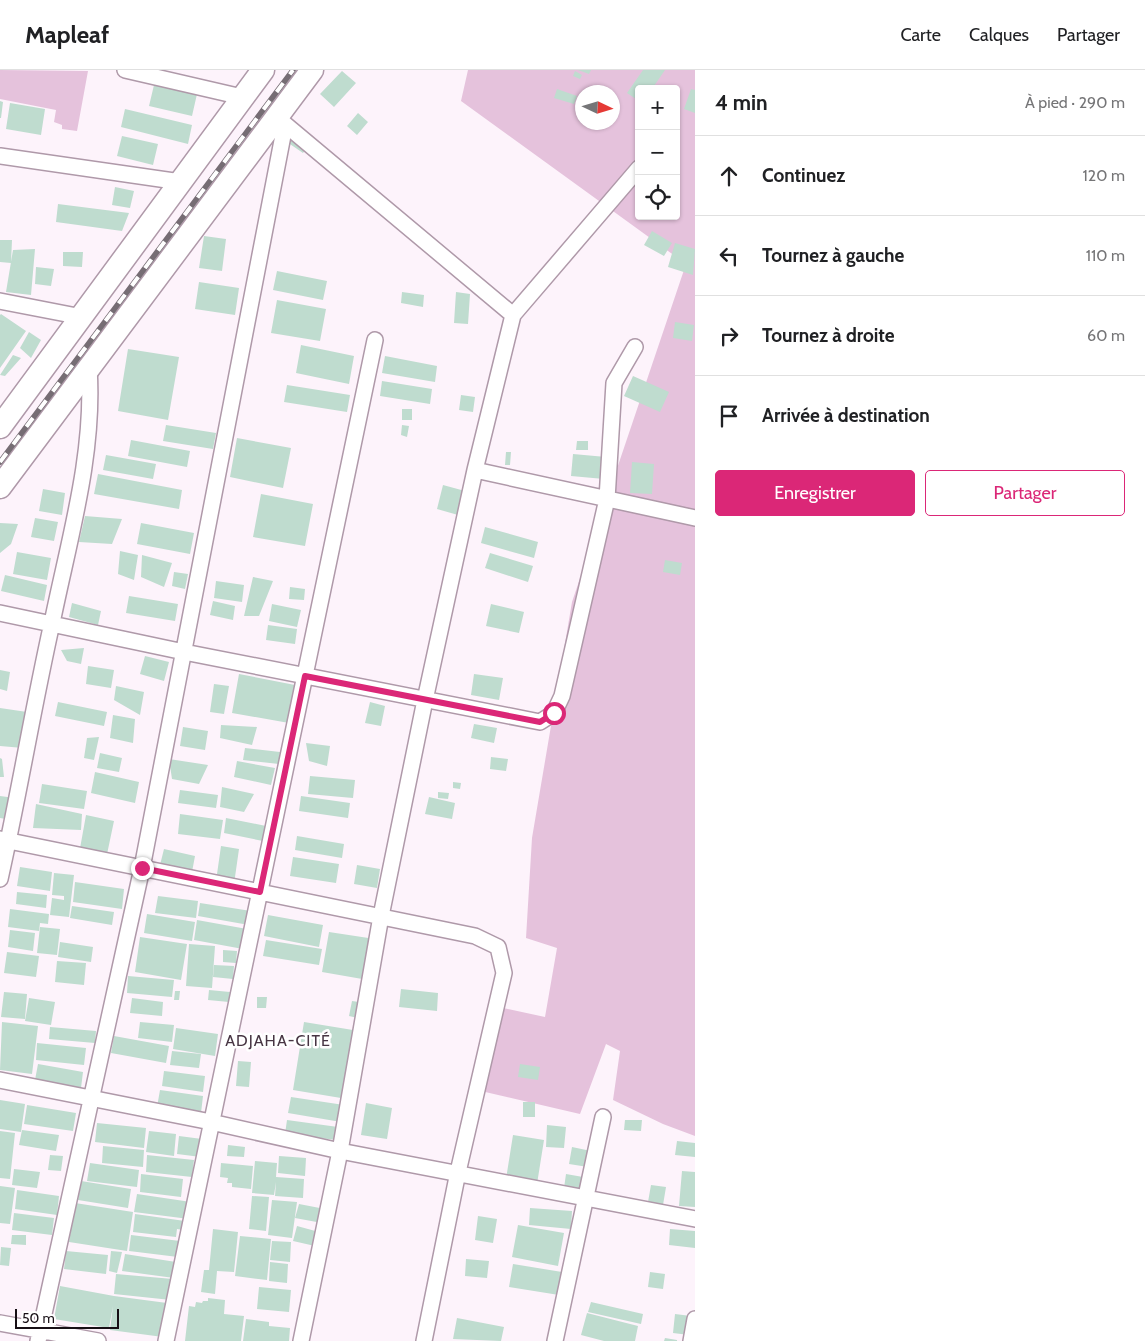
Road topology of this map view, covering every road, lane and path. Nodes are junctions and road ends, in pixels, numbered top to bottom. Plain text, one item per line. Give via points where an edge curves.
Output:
1 (126, 70) edge
2 (263, 70) edge
3 (312, 70) edge
4 (242, 97) junction
5 (281, 121) junction
6 (0, 156) edge
7 (635, 173) edge
8 (181, 182) junction
9 (0, 301) edge
10 (513, 315) junction
11 (82, 317) junction
12 (374, 340) dead end
13 (635, 347) dead end
14 (89, 368) junction
15 (0, 427) edge
16 (475, 470) junction
17 (0, 487) edge
18 (607, 499) junction
19 (695, 518) edge
20 (0, 612) edge
21 (51, 624) junction
22 (184, 652) junction
23 (305, 676) junction
24 (425, 700) junction
25 (4, 840) edge
26 (142, 868) junction
27 (0, 879) edge
28 (260, 892) junction
29 (381, 916) junction
30 (0, 1080) edge
31 (93, 1098) junction
32 (603, 1117) dead end
33 (211, 1122) junction
34 (340, 1151) junction
35 (458, 1172) junction
36 (586, 1197) junction
37 (695, 1219) edge
38 (695, 1319) edge
39 (0, 1323) edge
40 (39, 1336) edge
41 (98, 1341) edge
42 (166, 1341) edge
43 (301, 1341) edge
44 (424, 1341) edge
45 (555, 1341) edge
46 (691, 1341) edge

1 - 4 street
2 - 4 main road
3 - 5 main road
4 - 8 main road
5 - 10 street
5 - 14 main road
5 - 22 street
6 - 8 street
7 - 10 street
8 - 11 main road
9 - 11 street
10 - 16 street
11 - 15 main road
12 - 23 street
13 - 18 street via 614,382
14 - 17 main road
14 - 21 street via 87,442 76,512
16 - 18 street
16 - 24 street
18 - 19 street
18 - 24 street via 562,696 554,713 540,722
20 - 21 street
21 - 22 street
21 - 25 street
22 - 23 street
22 - 26 street
23 - 24 street
23 - 28 street
24 - 29 street
25 - 26 street
25 - 27 street
26 - 28 street
26 - 31 street
28 - 29 street
28 - 33 street
29 - 34 street
29 - 35 street via 474,936 498,947 504,973
30 - 31 street
31 - 33 street
31 - 40 street
32 - 36 street
33 - 34 street
33 - 42 street
34 - 35 street
34 - 43 street
35 - 36 street
35 - 44 street
36 - 37 street
36 - 45 street
38 - 46 street
39 - 40 street
40 - 41 street

